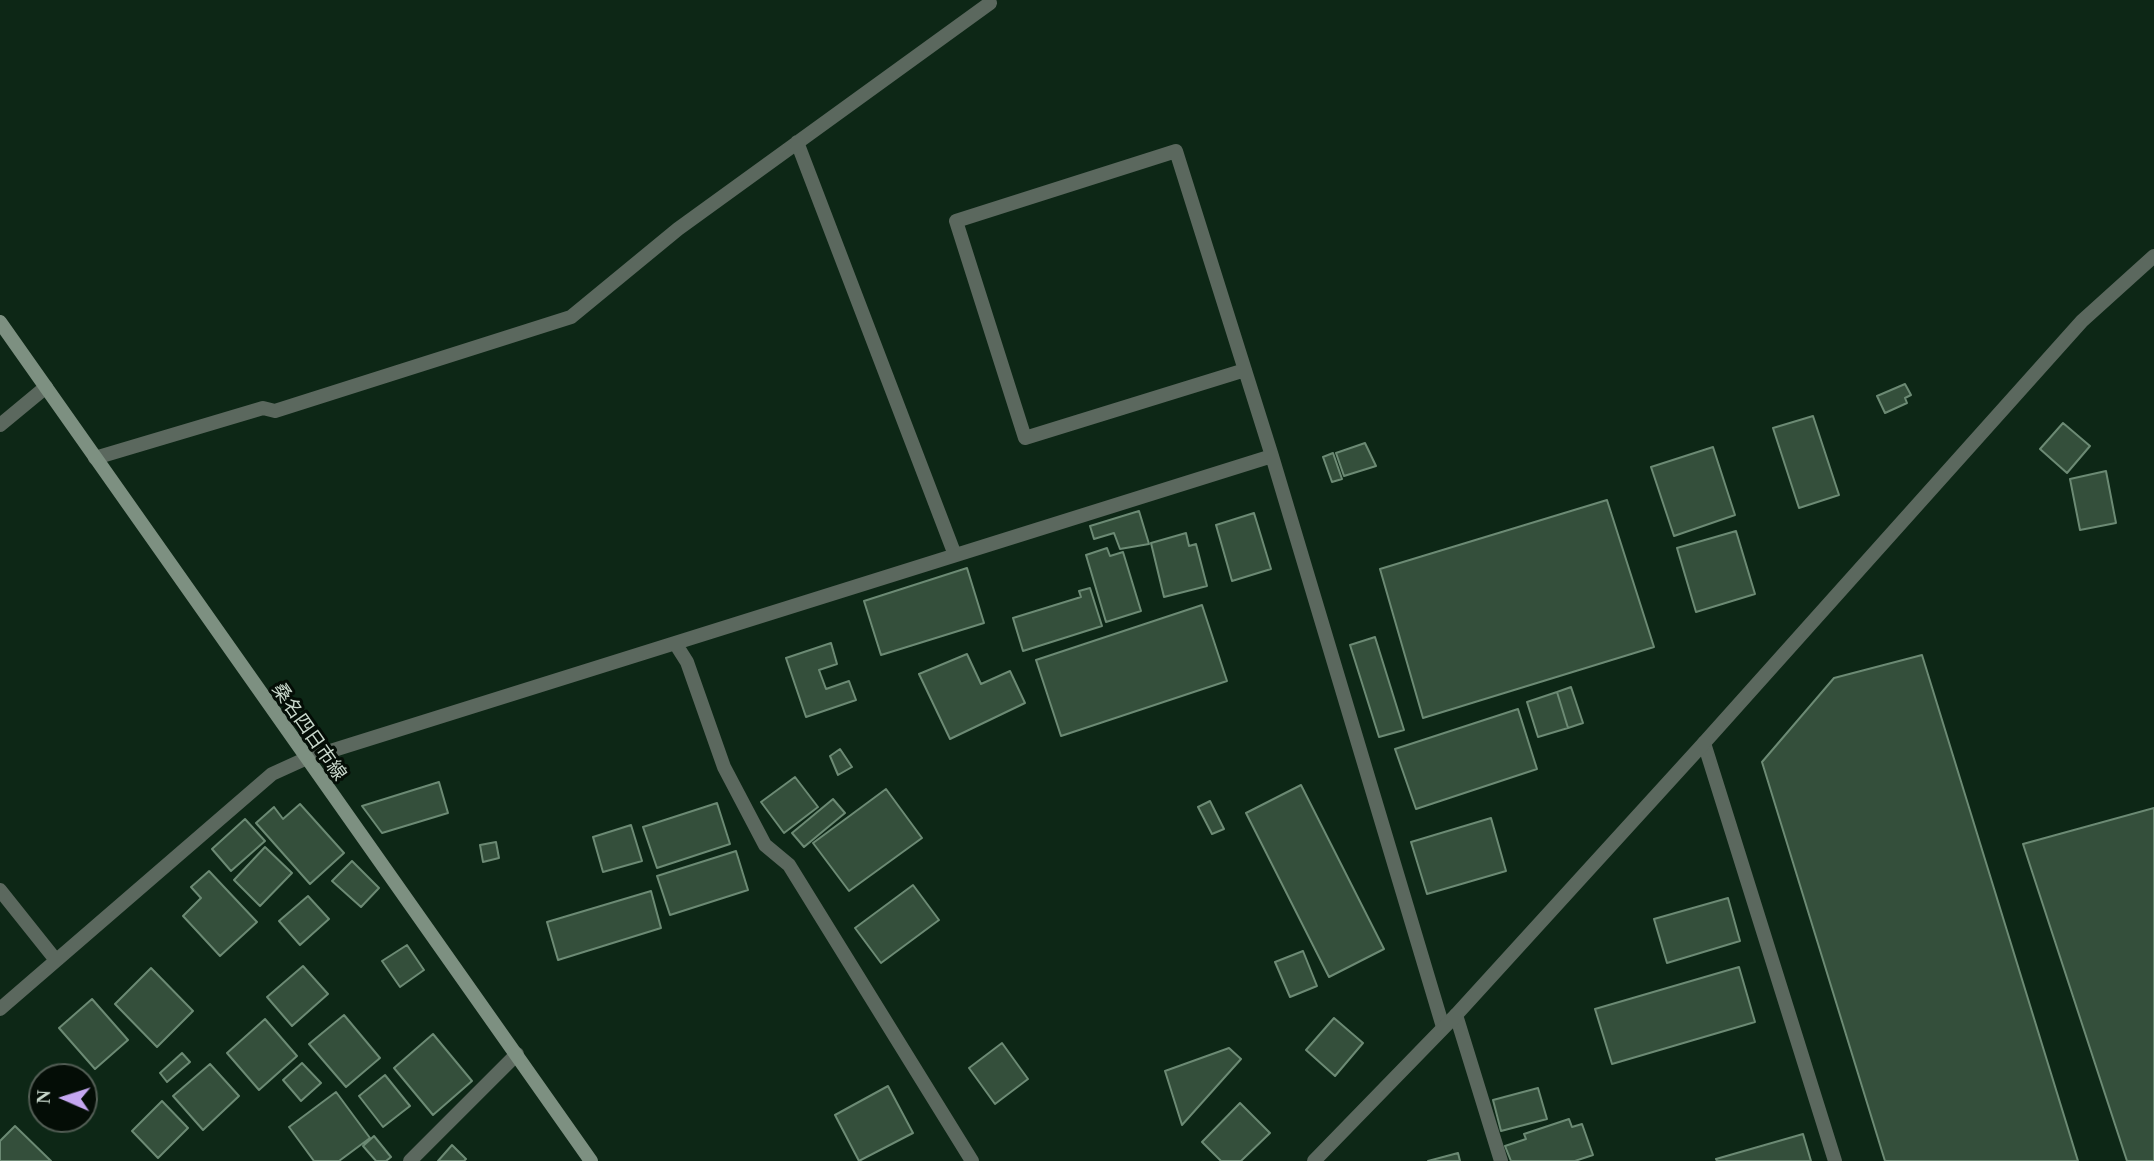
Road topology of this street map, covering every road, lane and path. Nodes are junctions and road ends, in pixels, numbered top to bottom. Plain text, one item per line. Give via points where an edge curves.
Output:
1 (990, 3) dead end
2 (797, 142) junction
3 (2154, 256) edge
4 (0, 322) edge
5 (1245, 370) junction
6 (46, 387) junction
7 (0, 425) edge
8 (1272, 456) junction
9 (96, 458) junction
10 (956, 555) junction
11 (675, 643) junction
12 (1704, 743) junction
13 (305, 759) junction
14 (0, 890) edge
15 (55, 959) junction
16 (0, 1009) edge
17 (1456, 1015) junction
18 (1443, 1027) junction
19 (517, 1054) junction
20 (410, 1161) edge
21 (591, 1161) edge
22 (972, 1161) edge
23 (1314, 1161) edge
24 (1501, 1161) edge
25 (1835, 1161) edge

1 - 2 street
2 - 9 street via 678,229 571,317 275,411 263,408
2 - 10 street
3 - 12 street via 2082,321
4 - 6 main road, 桑名四日市線
5 - 5 street via 1176,151 956,221 1025,438
5 - 8 street
6 - 7 street
6 - 9 main road, 桑名四日市線
8 - 10 street
8 - 18 street
9 - 13 main road, 桑名四日市線
10 - 11 street
11 - 13 street
11 - 22 street via 687,662 724,767 765,845 789,865
12 - 17 street
12 - 25 street
13 - 15 street via 272,774
13 - 19 main road, 桑名四日市線
14 - 15 street
15 - 16 street
17 - 18 street
17 - 24 street
18 - 23 street
19 - 20 street
19 - 21 main road, 桑名四日市線

